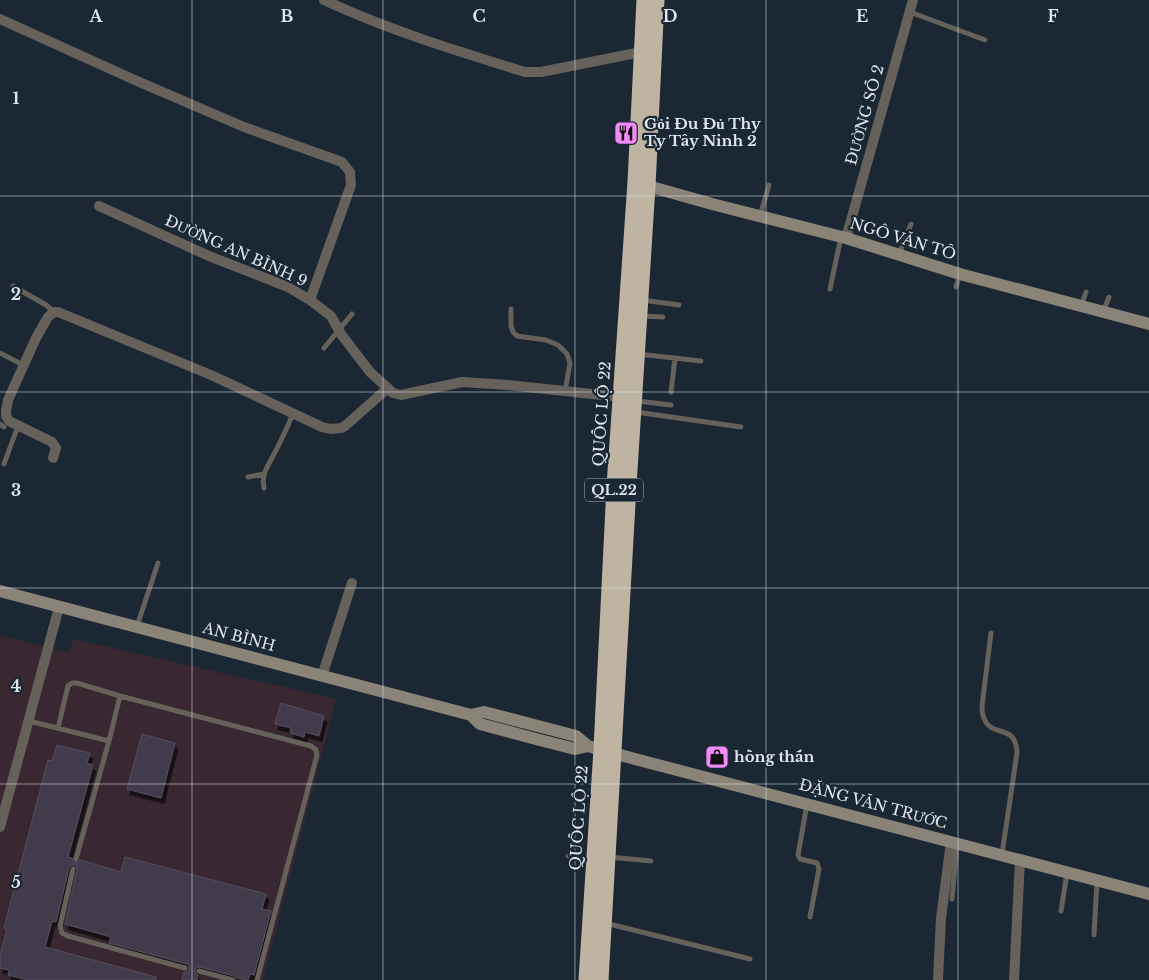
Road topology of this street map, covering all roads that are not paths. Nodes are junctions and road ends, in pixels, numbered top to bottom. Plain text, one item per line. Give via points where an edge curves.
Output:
1 (324, 0) edge
2 (644, 0) edge
3 (658, 0) edge
4 (913, 0) edge
5 (910, 12) junction
6 (0, 19) edge
7 (984, 40) dead end
8 (641, 52) junction
9 (769, 185) dead end
10 (648, 186) junction
11 (99, 206) dead end
12 (760, 216) junction
13 (910, 224) dead end
14 (843, 238) junction
15 (899, 255) junction
16 (960, 274) junction
17 (13, 286) dead end
18 (956, 287) dead end
19 (830, 289) dead end
20 (1086, 292) dead end
21 (1109, 297) dead end
22 (310, 300) junction
23 (641, 300) junction
24 (679, 305) dead end
25 (1080, 306) junction
26 (511, 309) dead end
27 (54, 312) junction
28 (1103, 312) junction
29 (352, 314) dead end
30 (640, 316) junction
31 (663, 317) dead end
32 (1149, 324) edge
33 (339, 330) junction
34 (324, 348) dead end
35 (0, 353) edge
36 (638, 354) junction
37 (675, 358) junction
38 (701, 361) dead end
39 (23, 365) junction
40 (388, 388) junction
41 (565, 391) junction
42 (671, 392) dead end
43 (629, 403) junction
44 (671, 405) dead end
45 (293, 413) junction
46 (18, 425) junction
47 (741, 426) dead end
48 (54, 458) dead end
49 (4, 464) dead end
50 (264, 474) junction
51 (248, 477) dead end
52 (264, 488) dead end
53 (158, 563) dead end
54 (352, 583) dead end
55 (0, 591) edge
56 (59, 607) junction
57 (136, 627) junction
58 (991, 633) dead end
59 (322, 676) junction
60 (120, 696) junction
61 (28, 720) junction
62 (58, 728) junction
63 (109, 741) junction
64 (601, 749) junction
65 (808, 804) junction
66 (0, 827) edge
67 (954, 843) junction
68 (1002, 855) junction
69 (568, 856) dead end
70 (76, 859) dead end
71 (601, 859) junction
72 (1020, 860) junction
73 (651, 861) dead end
74 (73, 869) dead end
75 (1067, 873) junction
76 (1097, 880) junction
77 (1149, 894) edge
78 (952, 899) dead end
79 (1061, 910) dead end
80 (810, 917) dead end
81 (605, 923) junction
82 (1094, 935) dead end
83 (750, 959) dead end
84 (185, 968) dead end
85 (199, 971) dead end
86 (232, 980) edge
87 (257, 980) edge
88 (586, 980) edge
89 (601, 980) edge
90 (938, 980) edge
91 (1014, 980) edge

1 - 8 street via 415,36 525,72 541,72
2 - 8 highway, QUỐC LỘ 22 / QL.22
3 - 10 highway, QUỐC LỘ 22 / QL.22
4 - 5 street, ĐƯỜNG SỐ 2
5 - 7 lane
5 - 14 street, ĐƯỜNG SỐ 2
6 - 22 street via 244,127 342,162 350,172 351,185
8 - 43 highway, QUỐC LỘ 22 / QL.22
9 - 12 lane
10 - 12 main road, NGÔ VĂN TÔ
10 - 23 highway, QUỐC LỘ 22 / QL.22
11 - 22 street, ĐƯỜNG AN BÌNH 9 via 209,256 288,287
12 - 14 main road, NGÔ VĂN TÔ
13 - 15 lane
14 - 15 main road, NGÔ VĂN TÔ
14 - 19 lane
15 - 16 main road, NGÔ VĂN TÔ
16 - 18 lane
16 - 25 main road, NGÔ VĂN TÔ
17 - 27 lane
20 - 25 lane
21 - 28 lane
22 - 33 street, ĐƯỜNG AN BÌNH 9 via 331,316
23 - 24 lane
23 - 30 highway, QUỐC LỘ 22 / QL.22
25 - 28 main road, NGÔ VĂN TÔ
26 - 41 lane via 511,326 517,336 546,340 567,354 570,363
27 - 39 street via 48,317
27 - 45 street via 212,375
28 - 32 main road, NGÔ VĂN TÔ
29 - 33 lane
30 - 31 lane
30 - 36 highway, QUỐC LỘ 22 / QL.22
33 - 34 lane
33 - 40 street, ĐƯỜNG AN BÌNH 9 via 366,367
35 - 39 lane
36 - 37 lane
36 - 43 highway, QUỐC LỘ 22 / QL.22
37 - 38 lane
37 - 42 lane
39 - 46 street via 5,399 6,416
40 - 41 street via 401,395 462,382
40 - 45 street via 341,428 330,429
41 - 43 street
43 - 44 lane
43 - 47 lane
43 - 64 highway, QUỐC LỘ 22 / QL.22 via 614,486
45 - 50 lane
46 - 48 street via 52,442 56,448
46 - 49 lane
50 - 51 lane
50 - 52 lane
53 - 57 lane
54 - 59 street
55 - 56 main road, AN BÌNH
56 - 57 main road, AN BÌNH
56 - 61 street
57 - 59 main road, AN BÌNH
58 - 68 lane via 983,716 986,724 1011,735 1018,753
59 - 64 main road, AN BÌNH via 470,715 480,724 546,742 575,749
60 - 62 lane via 72,683 68,686
60 - 63 lane
60 - 87 lane via 311,746 316,750
61 - 62 lane
61 - 66 street
62 - 63 lane
63 - 70 lane
64 - 65 main road, ĐẶNG VĂN TRƯỚC
64 - 71 highway, QUỐC LỘ 22 / QL.22
65 - 67 main road, ĐẶNG VĂN TRƯỚC
65 - 80 lane via 798,855 800,859 817,863 819,869
67 - 68 main road, ĐẶNG VĂN TRƯỚC
67 - 78 lane
67 - 90 street via 941,918
68 - 72 main road, ĐẶNG VĂN TRƯỚC
69 - 71 lane
71 - 73 lane
71 - 81 highway, QUỐC LỘ 22 / QL.22
71 - 88 highway, QUỐC LỘ 22 / QL.22
72 - 75 main road, ĐẶNG VĂN TRƯỚC
72 - 91 street
74 - 84 lane via 60,926 62,933
75 - 76 main road, ĐẶNG VĂN TRƯỚC
75 - 79 lane
76 - 77 main road, ĐẶNG VĂN TRƯỚC
76 - 82 lane
81 - 83 lane
81 - 89 highway, QUỐC LỘ 22 / QL.22
85 - 86 lane

